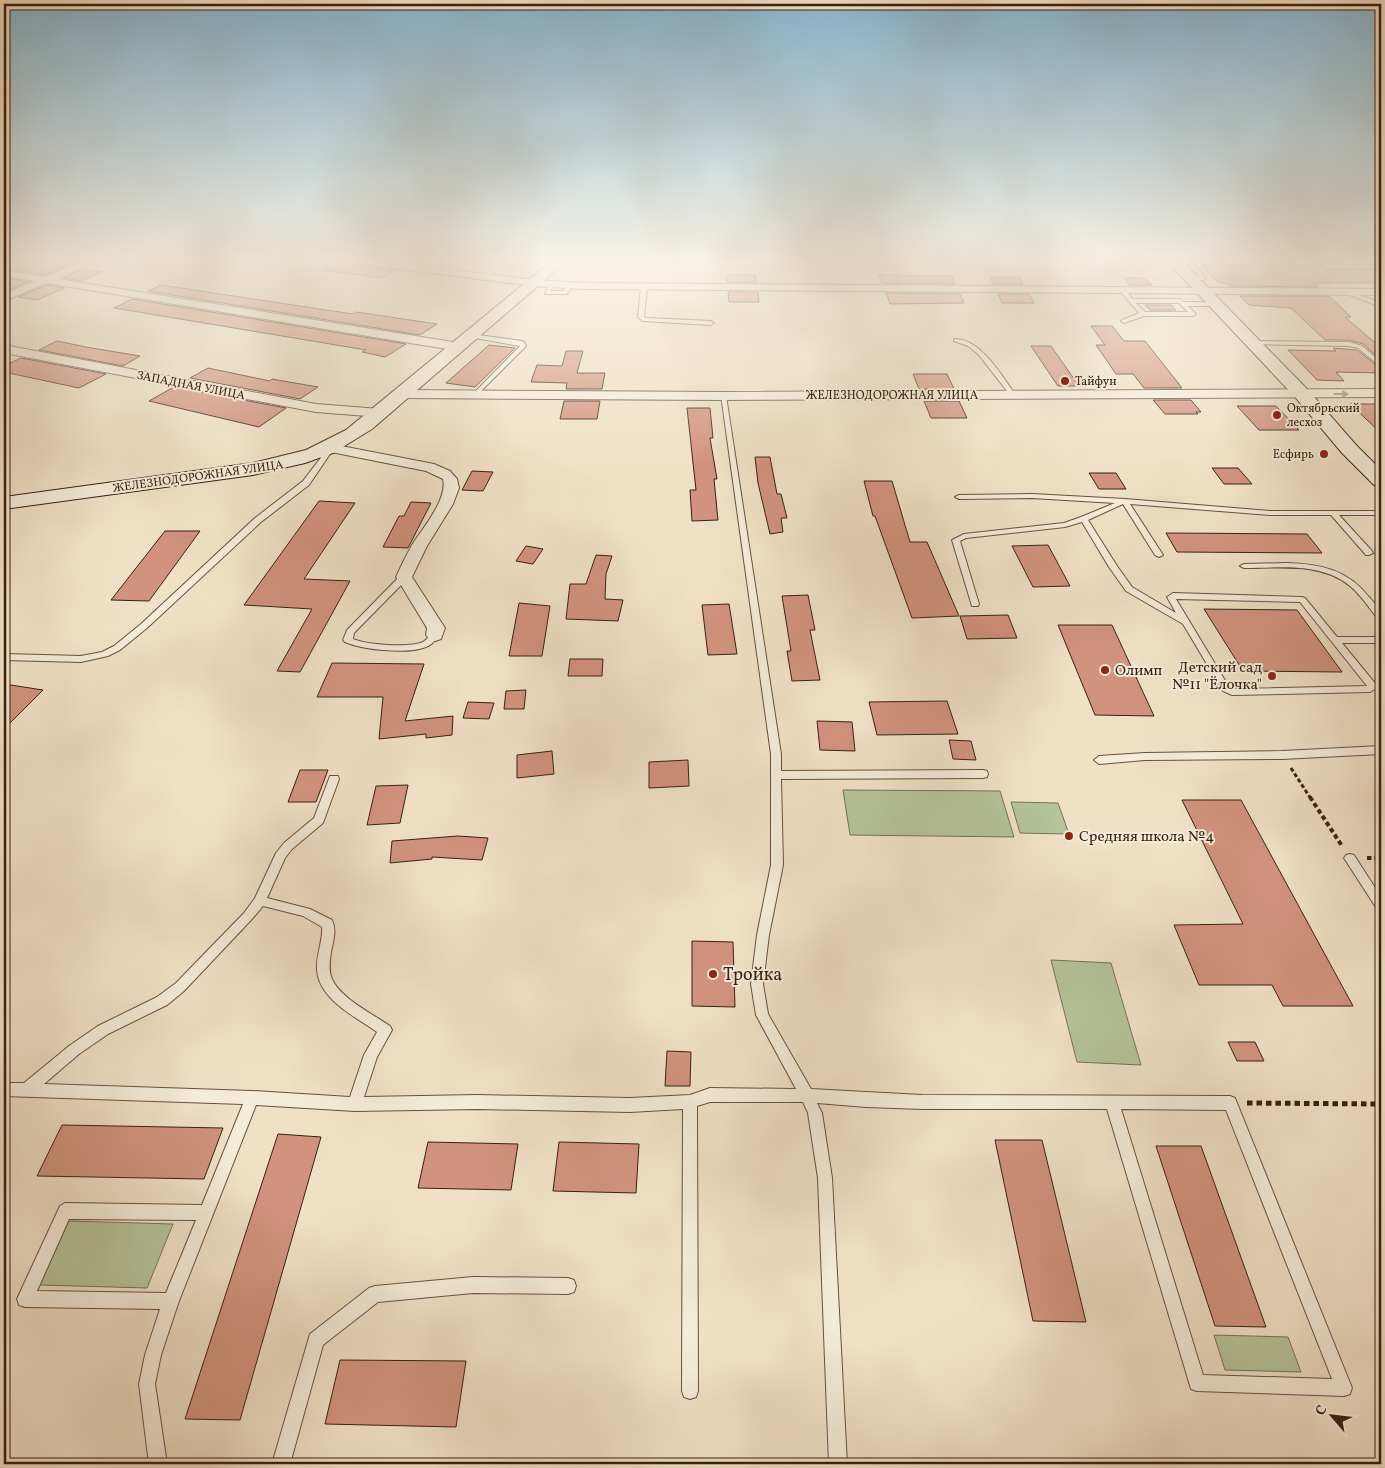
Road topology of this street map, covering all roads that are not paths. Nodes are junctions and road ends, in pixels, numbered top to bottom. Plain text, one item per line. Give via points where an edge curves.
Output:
1 (375, 329) edge
2 (483, 329) edge
3 (1238, 329) edge
4 (956, 340) dead end
5 (465, 342) junction
6 (1252, 343) junction
7 (4, 349) edge
8 (1381, 364) edge
9 (1381, 393) edge
10 (403, 394) junction
11 (1302, 394) junction
12 (475, 395) junction
13 (1013, 395) junction
14 (723, 396) junction
15 (380, 413) junction
16 (331, 448) junction
17 (1381, 481) edge
18 (959, 496) dead end
19 (1125, 501) junction
20 (4, 503) edge
21 (1381, 513) edge
22 (1334, 514) junction
23 (1084, 519) junction
24 (1369, 554) dead end
25 (1159, 555) dead end
26 (1244, 566) dead end
27 (404, 577) junction
28 (974, 604) dead end
29 (1381, 617) edge
30 (1186, 622) junction
31 (435, 635) joint
32 (1335, 640) junction
33 (1381, 640) edge
34 (4, 657) edge
35 (1381, 750) edge
36 (1100, 760) dead end
37 (983, 774) dead end
38 (777, 775) junction
39 (334, 779) dead end
40 (1350, 858) road end
41 (260, 901) junction
42 (1381, 906) edge
43 (4, 1089) edge
44 (26, 1090) junction
45 (807, 1095) junction
46 (252, 1098) junction
47 (690, 1102) junction
48 (1112, 1102) junction
49 (355, 1104) junction
50 (207, 1213) junction
51 (568, 1286) dead end
52 (171, 1301) junction
53 (690, 1391) dead end
54 (158, 1464) edge
55 (281, 1464) edge
56 (838, 1464) edge

1 - 5 street
2 - 5 main road, ЖЕЛЕЗНОДОРОЖНАЯ УЛИЦА
3 - 6 main road
4 - 13 lane via 980,353
5 - 10 main road, ЖЕЛЕЗНОДОРОЖНАЯ УЛИЦА
5 - 12 lane via 522,343 524,346
6 - 8 lane via 1349,344 1360,346
6 - 11 main road
7 - 15 street, ЗАПАДНАЯ УЛИЦА via 316,408
11 -> 9 street, ЖЕЛЕЗНОДОРОЖНАЯ УЛИЦА
10 - 12 street, ЖЕЛЕЗНОДОРОЖНАЯ УЛИЦА
10 - 15 main road, ЖЕЛЕЗНОДОРОЖНАЯ УЛИЦА
11 - 13 street, ЖЕЛЕЗНОДОРОЖНАЯ УЛИЦА
11 - 17 main road
12 - 14 street, ЖЕЛЕЗНОДОРОЖНАЯ УЛИЦА
13 - 14 street, ЖЕЛЕЗНОДОРОЖНАЯ УЛИЦА
14 - 38 lane
15 - 16 main road, ЖЕЛЕЗНОДОРОЖНАЯ УЛИЦА
16 - 20 main road, ЖЕЛЕЗНОДОРОЖНАЯ УЛИЦА via 292,462 253,469
16 - 27 street via 440,470 452,482 448,497
16 - 34 lane via 306,483 258,520 117,648 81,659
18 - 19 lane
19 - 22 lane via 1270,513
19 - 23 lane
19 - 25 lane
21 - 22 lane
22 - 24 lane
23 - 28 lane via 1065,525 964,536 956,540
23 - 30 lane via 1129,589
26 - 29 lane via 1324,569 1354,585
27 - 31 street via 436,628
27 - 31 lane via 350,632 348,640 356,646 375,648 424,645
30 - 32 lane via 1170,597 1296,599 1302,600
30 - 32 lane via 1226,689 1232,692 1373,687
32 - 33 lane
35 - 36 lane via 1283,755 1145,755
37 - 38 lane
38 - 45 lane via 777,865 757,984 762,1015
39 - 41 lane via 319,820 280,856
40 - 42 lane
41 - 44 lane via 180,987 162,1001 103,1030
41 - 49 lane via 306,912 328,924 324,980 332,992 385,1030 371,1055
43 - 44 lane
44 - 46 lane
45 - 47 lane via 710,1095
45 - 48 lane via 922,1102
45 - 56 lane via 815,1113 825,1178
46 - 49 lane
46 - 50 lane
47 - 49 lane via 630,1105
47 - 53 lane
48 - 48 lane via 1197,1383 1344,1388 1230,1103
50 - 52 lane
50 - 52 lane via 64,1211 25,1299
51 - 55 lane via 472,1285 375,1294 316,1340
52 - 54 lane via 147,1384

